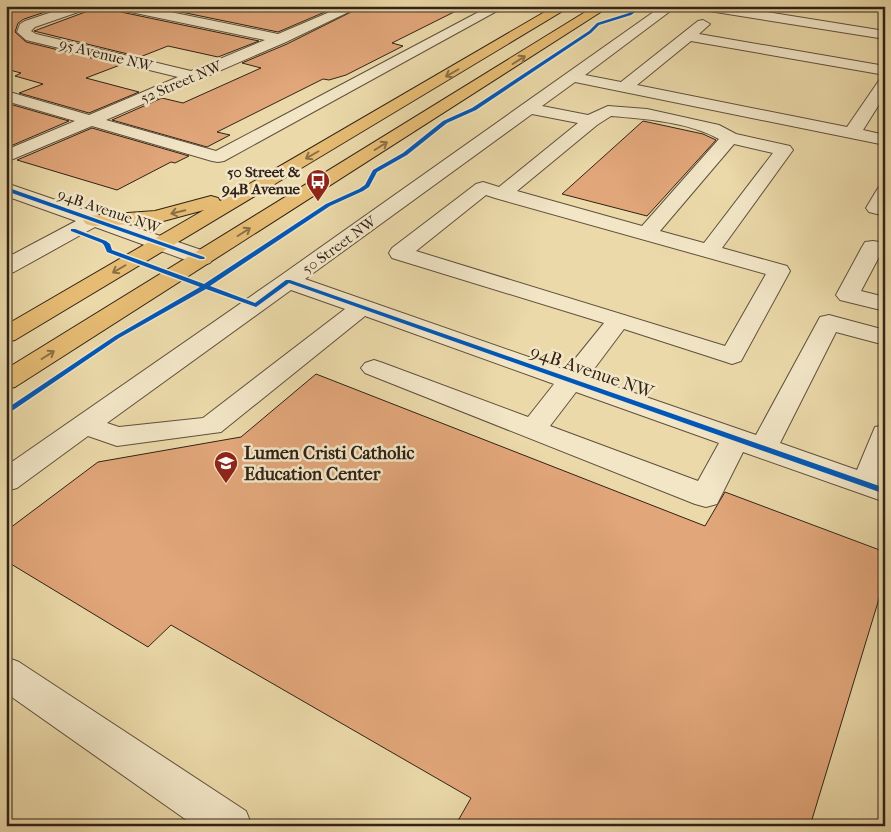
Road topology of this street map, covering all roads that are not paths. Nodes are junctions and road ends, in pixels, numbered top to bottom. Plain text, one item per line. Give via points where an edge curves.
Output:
1 (83, 6) edge
2 (121, 6) edge
3 (355, 6) edge
4 (500, 6) edge
5 (552, 6) edge
6 (565, 6) edge
7 (604, 6) edge
8 (671, 6) edge
9 (703, 6) edge
10 (722, 9) junction
11 (210, 10) dead end
12 (184, 20) junction
13 (885, 35) edge
14 (688, 36) junction
15 (280, 39) junction
16 (509, 39) junction
17 (885, 71) edge
18 (192, 76) junction
19 (571, 77) junction
20 (624, 88) junction
21 (883, 89) edge
22 (6, 96) edge
23 (529, 108) junction
24 (91, 120) junction
25 (591, 121) junction
26 (852, 133) junction
27 (730, 138) junction
28 (885, 140) edge
29 (6, 157) edge
30 (435, 176) junction
31 (258, 187) junction
32 (6, 189) edge
33 (492, 191) junction
34 (885, 192) edge
35 (885, 210) edge
36 (93, 220) junction
37 (646, 234) junction
38 (161, 244) junction
39 (885, 250) edge
40 (709, 252) junction
41 (202, 258) junction
42 (6, 267) edge
43 (288, 281) junction
44 (885, 304) edge
45 (362, 307) junction
46 (618, 320) junction
47 (6, 335) edge
48 (885, 338) edge
49 (374, 368) dead end
50 (6, 381) edge
51 (571, 381) junction
52 (86, 425) junction
53 (533, 429) junction
54 (885, 434) edge
55 (735, 439) junction
56 (763, 448) junction
57 (6, 481) edge
58 (876, 488) edge
59 (6, 674) edge
60 (231, 826) edge

1 - 18 street, 95 Avenue NW via 30,24 23,30 31,36
2 - 12 street
3 - 15 street, 52 Street NW
4 - 24 street via 218,157
5 - 16 main road
6 - 16 main road
41 -> 7 main road
8 - 19 street, 50 Street NW
9 - 10 street
10 - 13 street
10 - 14 street
11 - 12 street
12 - 15 street
14 - 17 street
14 - 20 street
15 - 18 street, 52 Street NW
16 -> 31 main road
18 - 24 street, 52 Street NW
19 - 20 street
19 - 23 street, 50 Street NW
20 - 26 street
21 - 26 street
22 - 24 street
23 - 25 street
23 - 30 street, 50 Street NW
24 - 29 street, 52 Street NW
25 - 27 street via 608,110 647,114 713,129
25 - 33 street
26 - 28 street
27 - 37 street
27 - 40 street via 784,150
30 - 33 street
30 - 43 street, 50 Street NW
31 -> 36 main road via 156,217
31 - 38 main road
32 - 36 street, 94B Avenue NW
33 - 37 street
33 - 46 street via 400,253
34 - 35 street via 876,208
36 - 38 street, 94B Avenue NW
36 - 42 street
37 - 40 street
38 - 41 street, 94B Avenue NW
38 -> 47 main road
39 - 44 street via 873,247 848,294
40 - 46 street via 780,271 732,356
50 -> 41 main road
43 - 45 street, 94B Avenue NW
43 - 52 street, 50 Street NW
45 - 51 street, 94B Avenue NW
45 - 52 street via 211,426 117,437
46 - 51 street
48 - 56 street via 829,322
49 - 53 street
51 - 53 street
51 - 55 street, 94B Avenue NW
52 - 57 street, 50 Street NW
53 - 55 street via 706,496
54 - 58 street
55 - 56 street, 94B Avenue NW
56 - 58 street, 94B Avenue NW
59 - 60 street

